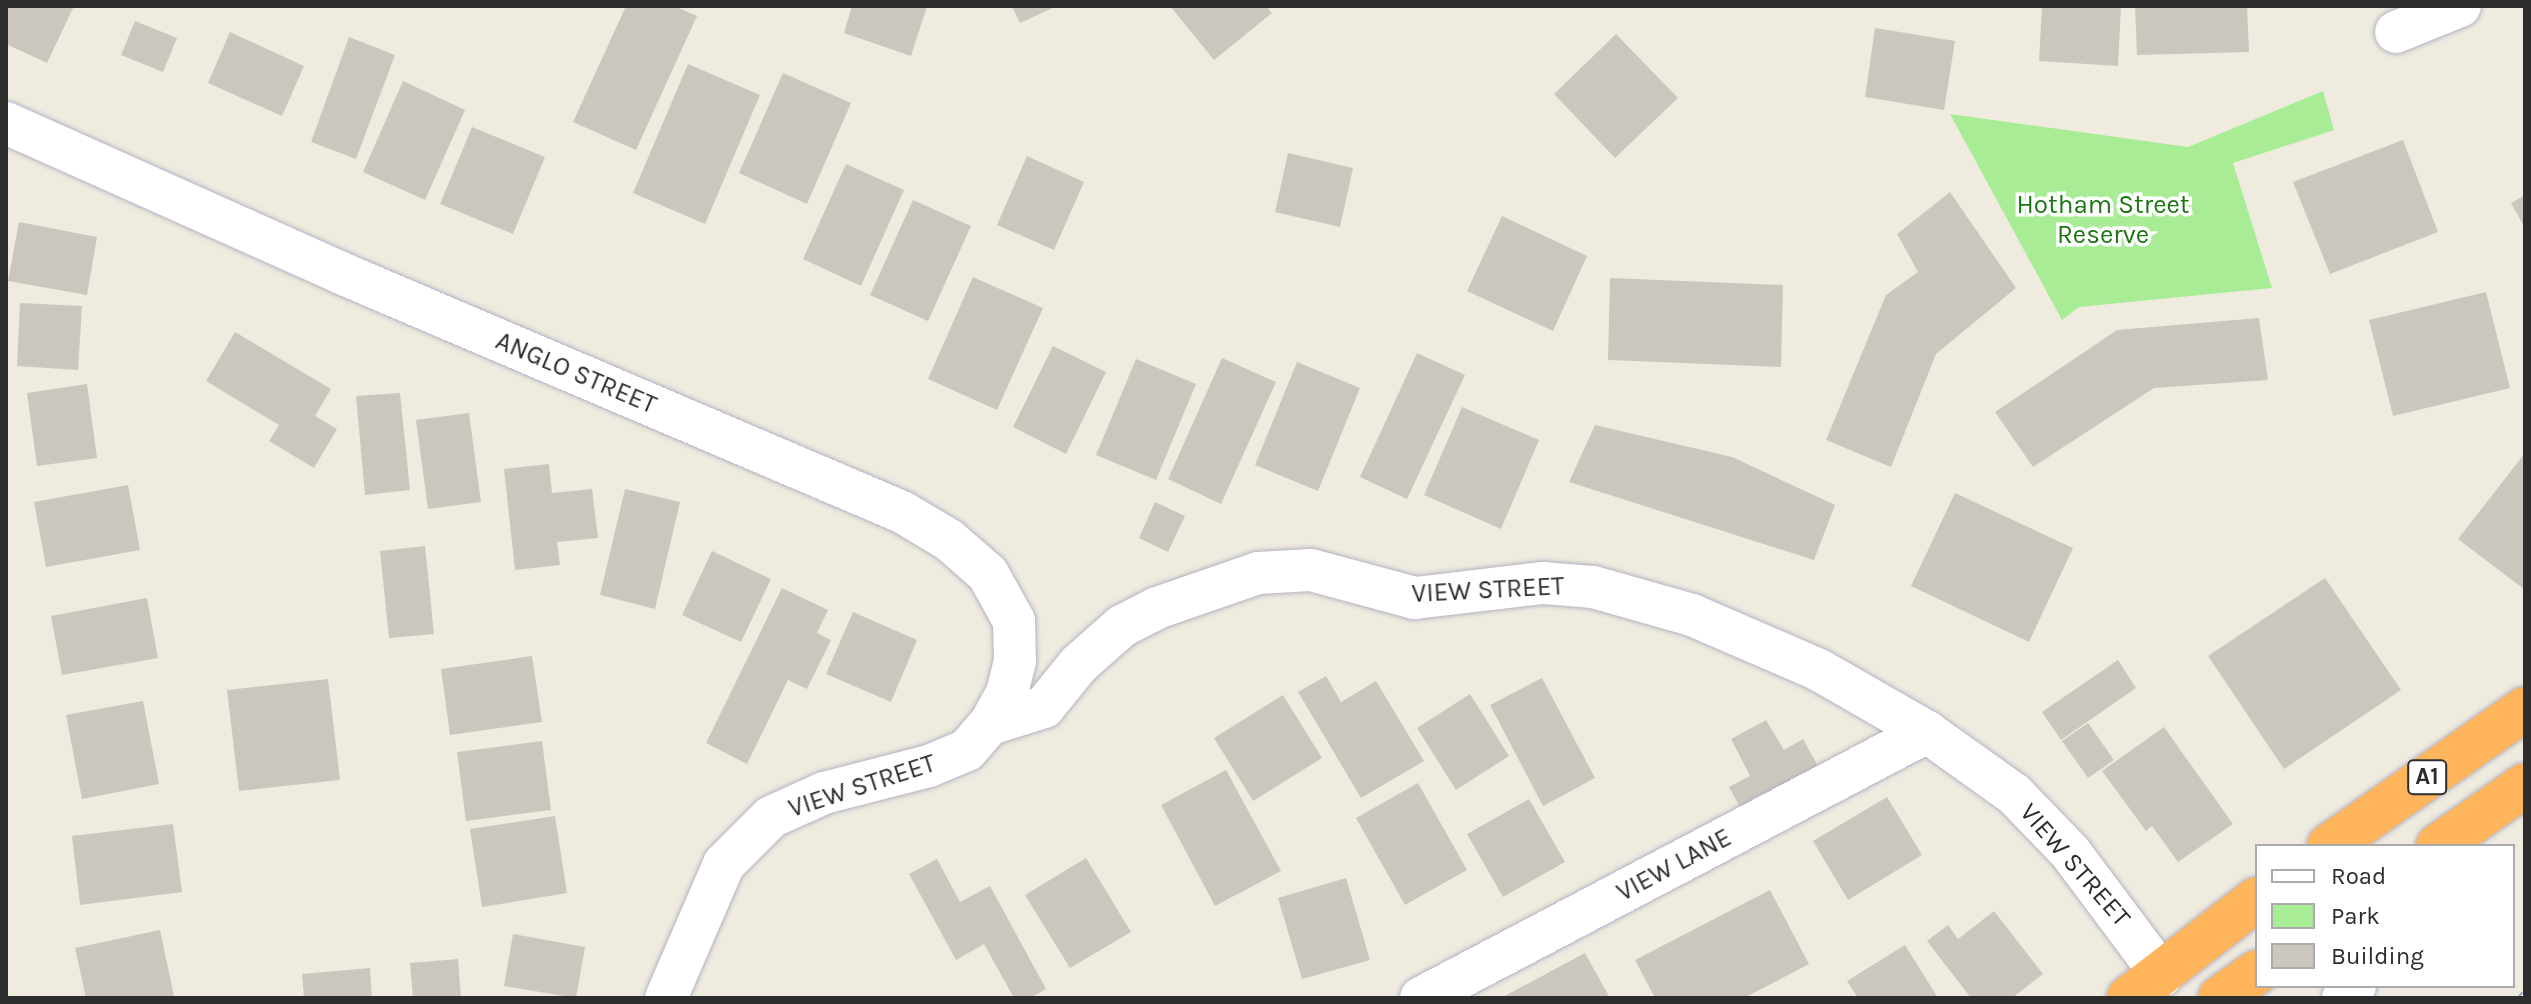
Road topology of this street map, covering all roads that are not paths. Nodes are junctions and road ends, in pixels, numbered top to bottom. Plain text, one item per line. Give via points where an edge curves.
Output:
1 (2460, 6) edge
2 (2396, 32) dead end
3 (6, 123) edge
4 (2525, 709) edge
5 (990, 724) junction
6 (1927, 732) junction
7 (2525, 785) edge
8 (2332, 844) edge
9 (2441, 844) edge
10 (2255, 901) edge
11 (2255, 973) edge
12 (2145, 987) edge
13 (666, 998) edge
14 (1421, 998) edge
15 (2220, 998) edge

1 - 2 street
3 - 5 street, ANGLO STREET via 341,273 902,512 949,540 988,574 1014,621 1015,661 1007,693
4 - 8 highway, A1
5 - 6 street, VIEW STREET via 1044,707 1079,664 1122,626 1157,608 1258,573 1298,571 1415,598 1543,583 1593,587 1692,615 1791,658
5 - 13 street, VIEW STREET via 967,750 929,766 824,793 771,817 724,864
6 - 12 street, VIEW STREET via 2014,794 2070,852
6 - 14 street, VIEW LANE
7 - 9 highway, A1
10 - 12 highway
11 - 15 highway

